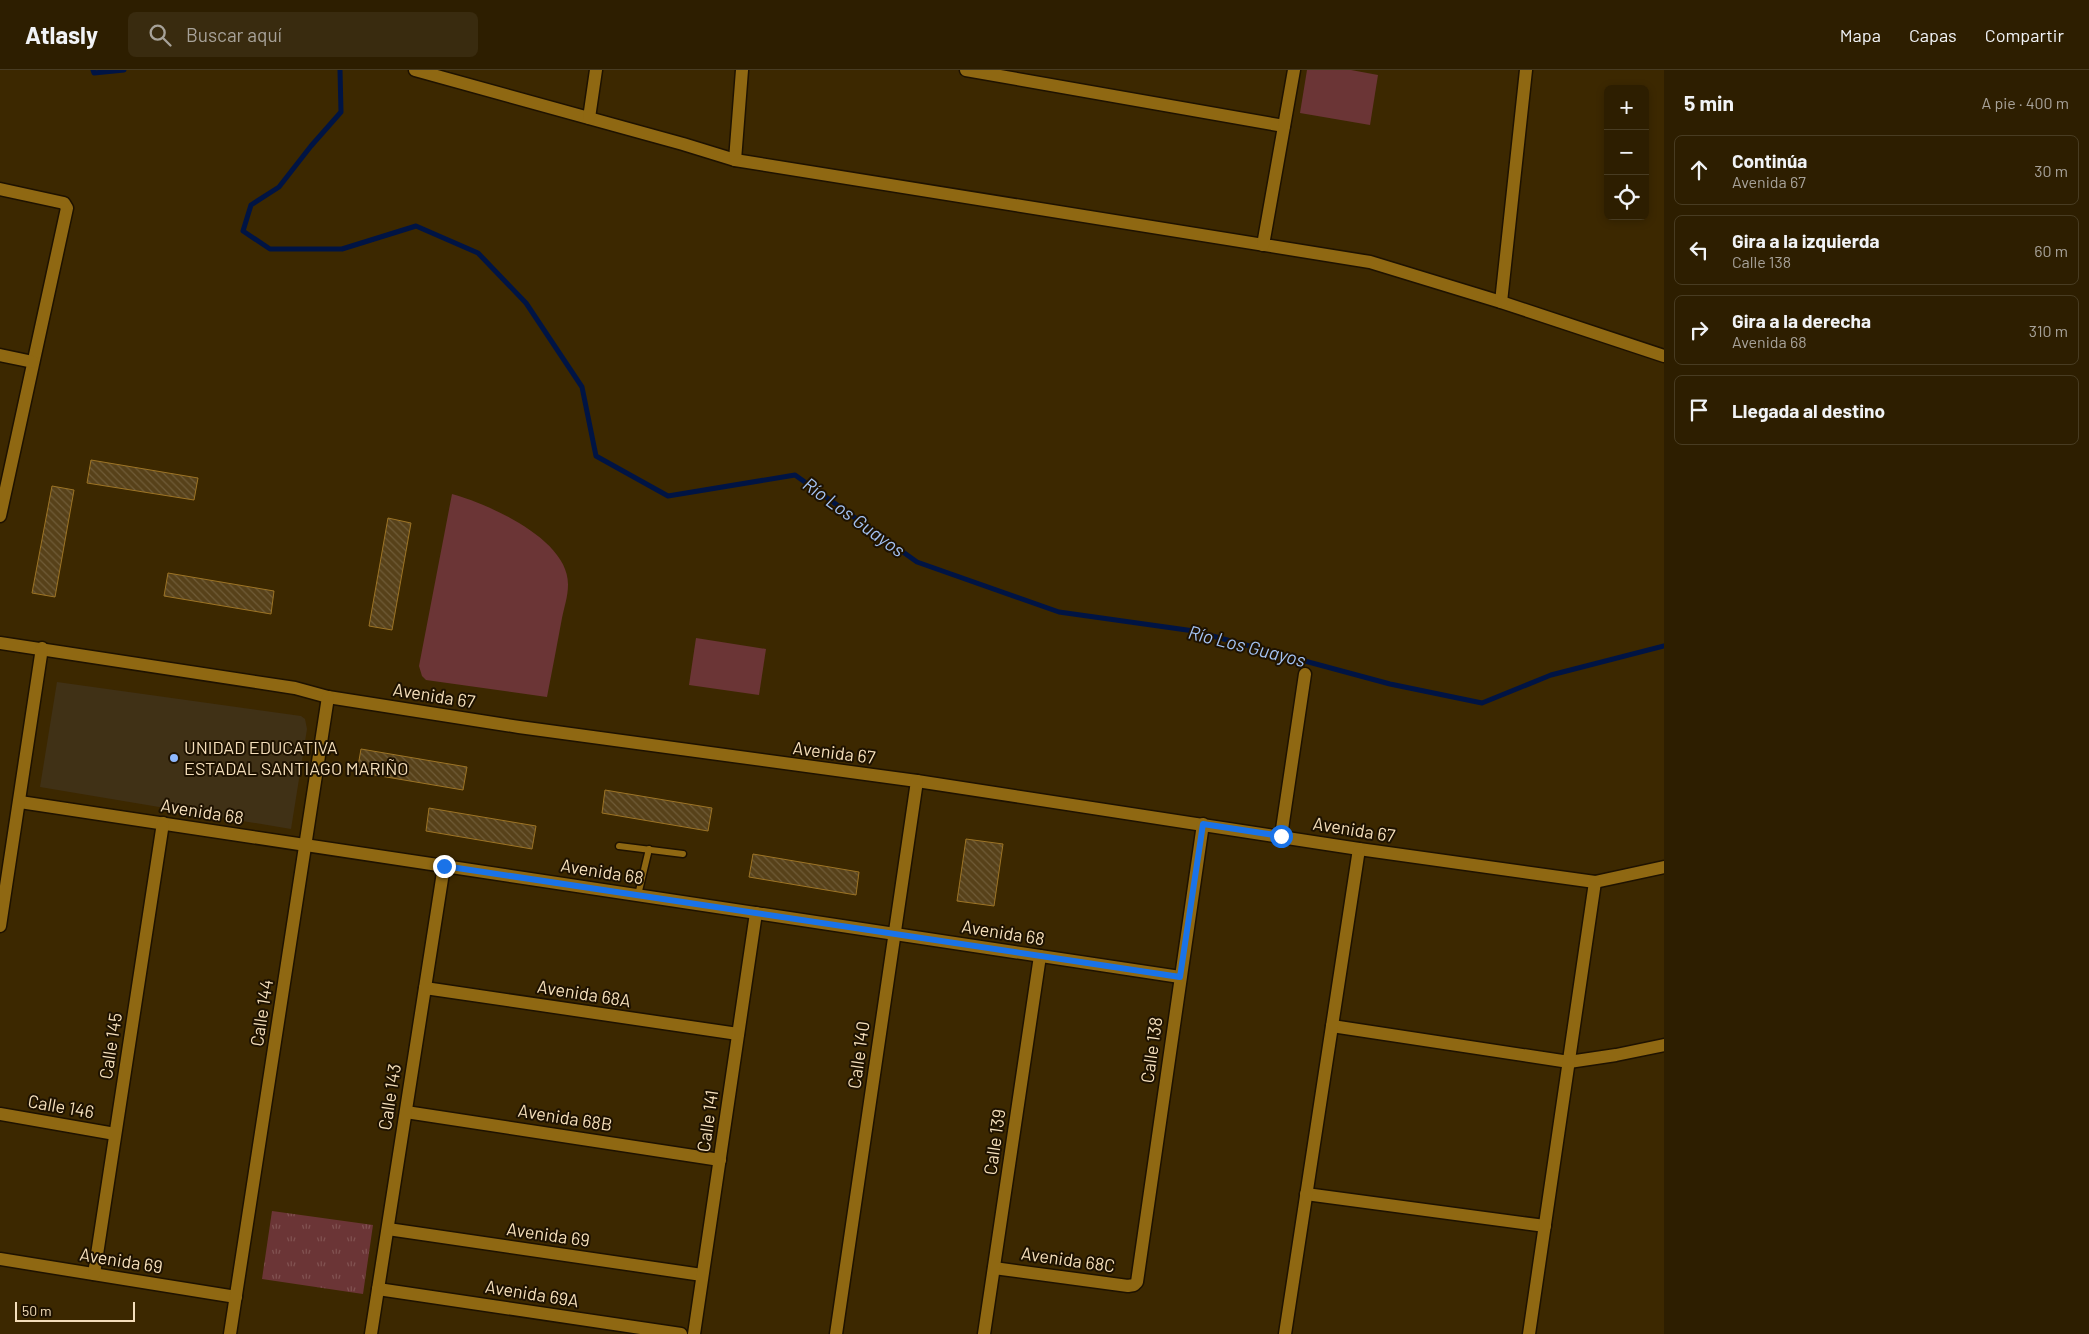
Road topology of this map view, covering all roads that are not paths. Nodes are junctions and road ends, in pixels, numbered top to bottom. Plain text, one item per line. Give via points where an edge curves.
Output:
1 (415, 70) edge
2 (596, 70) edge
3 (742, 70) edge
4 (966, 70) edge
5 (1294, 70) edge
6 (1526, 70) edge
7 (588, 118) junction
8 (1284, 126) junction
9 (735, 160) junction
10 (0, 189) edge
11 (1263, 245) junction
12 (1501, 302) junction
13 (0, 355) edge
14 (1664, 356) edge
15 (33, 362) junction
16 (1, 511) edge
17 (0, 643) edge
18 (42, 648) junction
19 (1305, 674) dead end
20 (328, 697) junction
21 (917, 781) junction
22 (20, 802) junction
23 (163, 823) junction
24 (1203, 824) junction
25 (1281, 836) junction
26 (305, 845) junction
27 (618, 846) dead end
28 (650, 849) junction
29 (1359, 849) junction
30 (683, 854) dead end
31 (444, 866) junction
32 (1664, 867) edge
33 (1595, 882) junction
34 (638, 895) junction
35 (756, 913) junction
36 (0, 926) edge
37 (894, 934) junction
38 (1040, 956) junction
39 (1180, 977) junction
40 (425, 988) junction
41 (1332, 1026) junction
42 (738, 1034) junction
43 (1664, 1046) edge
44 (1569, 1062) junction
45 (406, 1112) junction
46 (0, 1114) edge
47 (115, 1134) junction
48 (720, 1160) junction
49 (1306, 1194) junction
50 (1545, 1226) junction
51 (388, 1229) junction
52 (0, 1259) edge
53 (994, 1268) junction
54 (94, 1274) junction
55 (702, 1275) junction
56 (1137, 1282) joint
57 (378, 1288) junction
58 (236, 1297) junction
59 (230, 1334) edge
60 (371, 1334) edge
61 (681, 1334) edge
62 (694, 1334) edge
63 (836, 1334) edge
64 (984, 1334) edge
65 (1285, 1334) edge
66 (1529, 1334) edge

1 - 7 street
2 - 7 street
3 - 9 street
4 - 8 street
5 - 8 street
6 - 12 street
7 - 9 street
8 - 11 street
9 - 11 street
10 - 15 street via 64,203 67,208
11 - 12 street via 1370,262
12 - 14 street
13 - 15 street
15 - 16 street
17 - 18 street, Avenida 67
18 - 20 street, Avenida 67 via 295,688
18 - 22 street
19 - 25 street
20 - 21 street, Avenida 67 via 519,727
20 - 26 street, Calle 144
21 - 24 street, Avenida 67
21 - 37 street, Calle 140
22 - 23 street, Avenida 68
22 - 36 street
23 - 26 street, Avenida 68
23 - 47 street, Calle 145
24 - 25 street, Avenida 67
24 - 39 street, Calle 138
25 - 29 street, Avenida 67
26 - 31 street, Avenida 68
26 - 58 street, Calle 144
27 - 28 lane
28 - 30 lane
28 - 34 lane
29 - 33 street, Avenida 67
29 - 41 street
31 - 34 street, Avenida 68
31 - 40 street, Calle 143
32 - 33 street, Avenida 67
33 - 44 street
34 - 35 street, Avenida 68
35 - 37 street, Avenida 68
35 - 42 street, Calle 141
37 - 38 street, Avenida 68
37 - 63 street, Calle 140
38 - 39 street, Avenida 68
38 - 53 street, Calle 139
39 - 56 street, Calle 138
40 - 42 street, Avenida 68A
40 - 45 street, Calle 143
41 - 44 street
41 - 49 street
42 - 48 street, Calle 141
43 - 44 street
44 - 50 street
45 - 48 street, Avenida 68B
45 - 51 street, Calle 143
46 - 47 street, Calle 146
47 - 54 street, Calle 145
48 - 55 street, Calle 141
49 - 50 street
49 - 65 street
50 - 66 street
51 - 55 street, Avenida 69
51 - 57 street, Calle 143
52 - 54 street, Avenida 69
53 - 56 street, Avenida 68C via 1128,1286
53 - 64 street, Calle 139
54 - 58 street, Avenida 69
55 - 62 street, Calle 141
57 - 60 street, Calle 143
57 - 61 street, Avenida 69A
58 - 59 street, Calle 144

